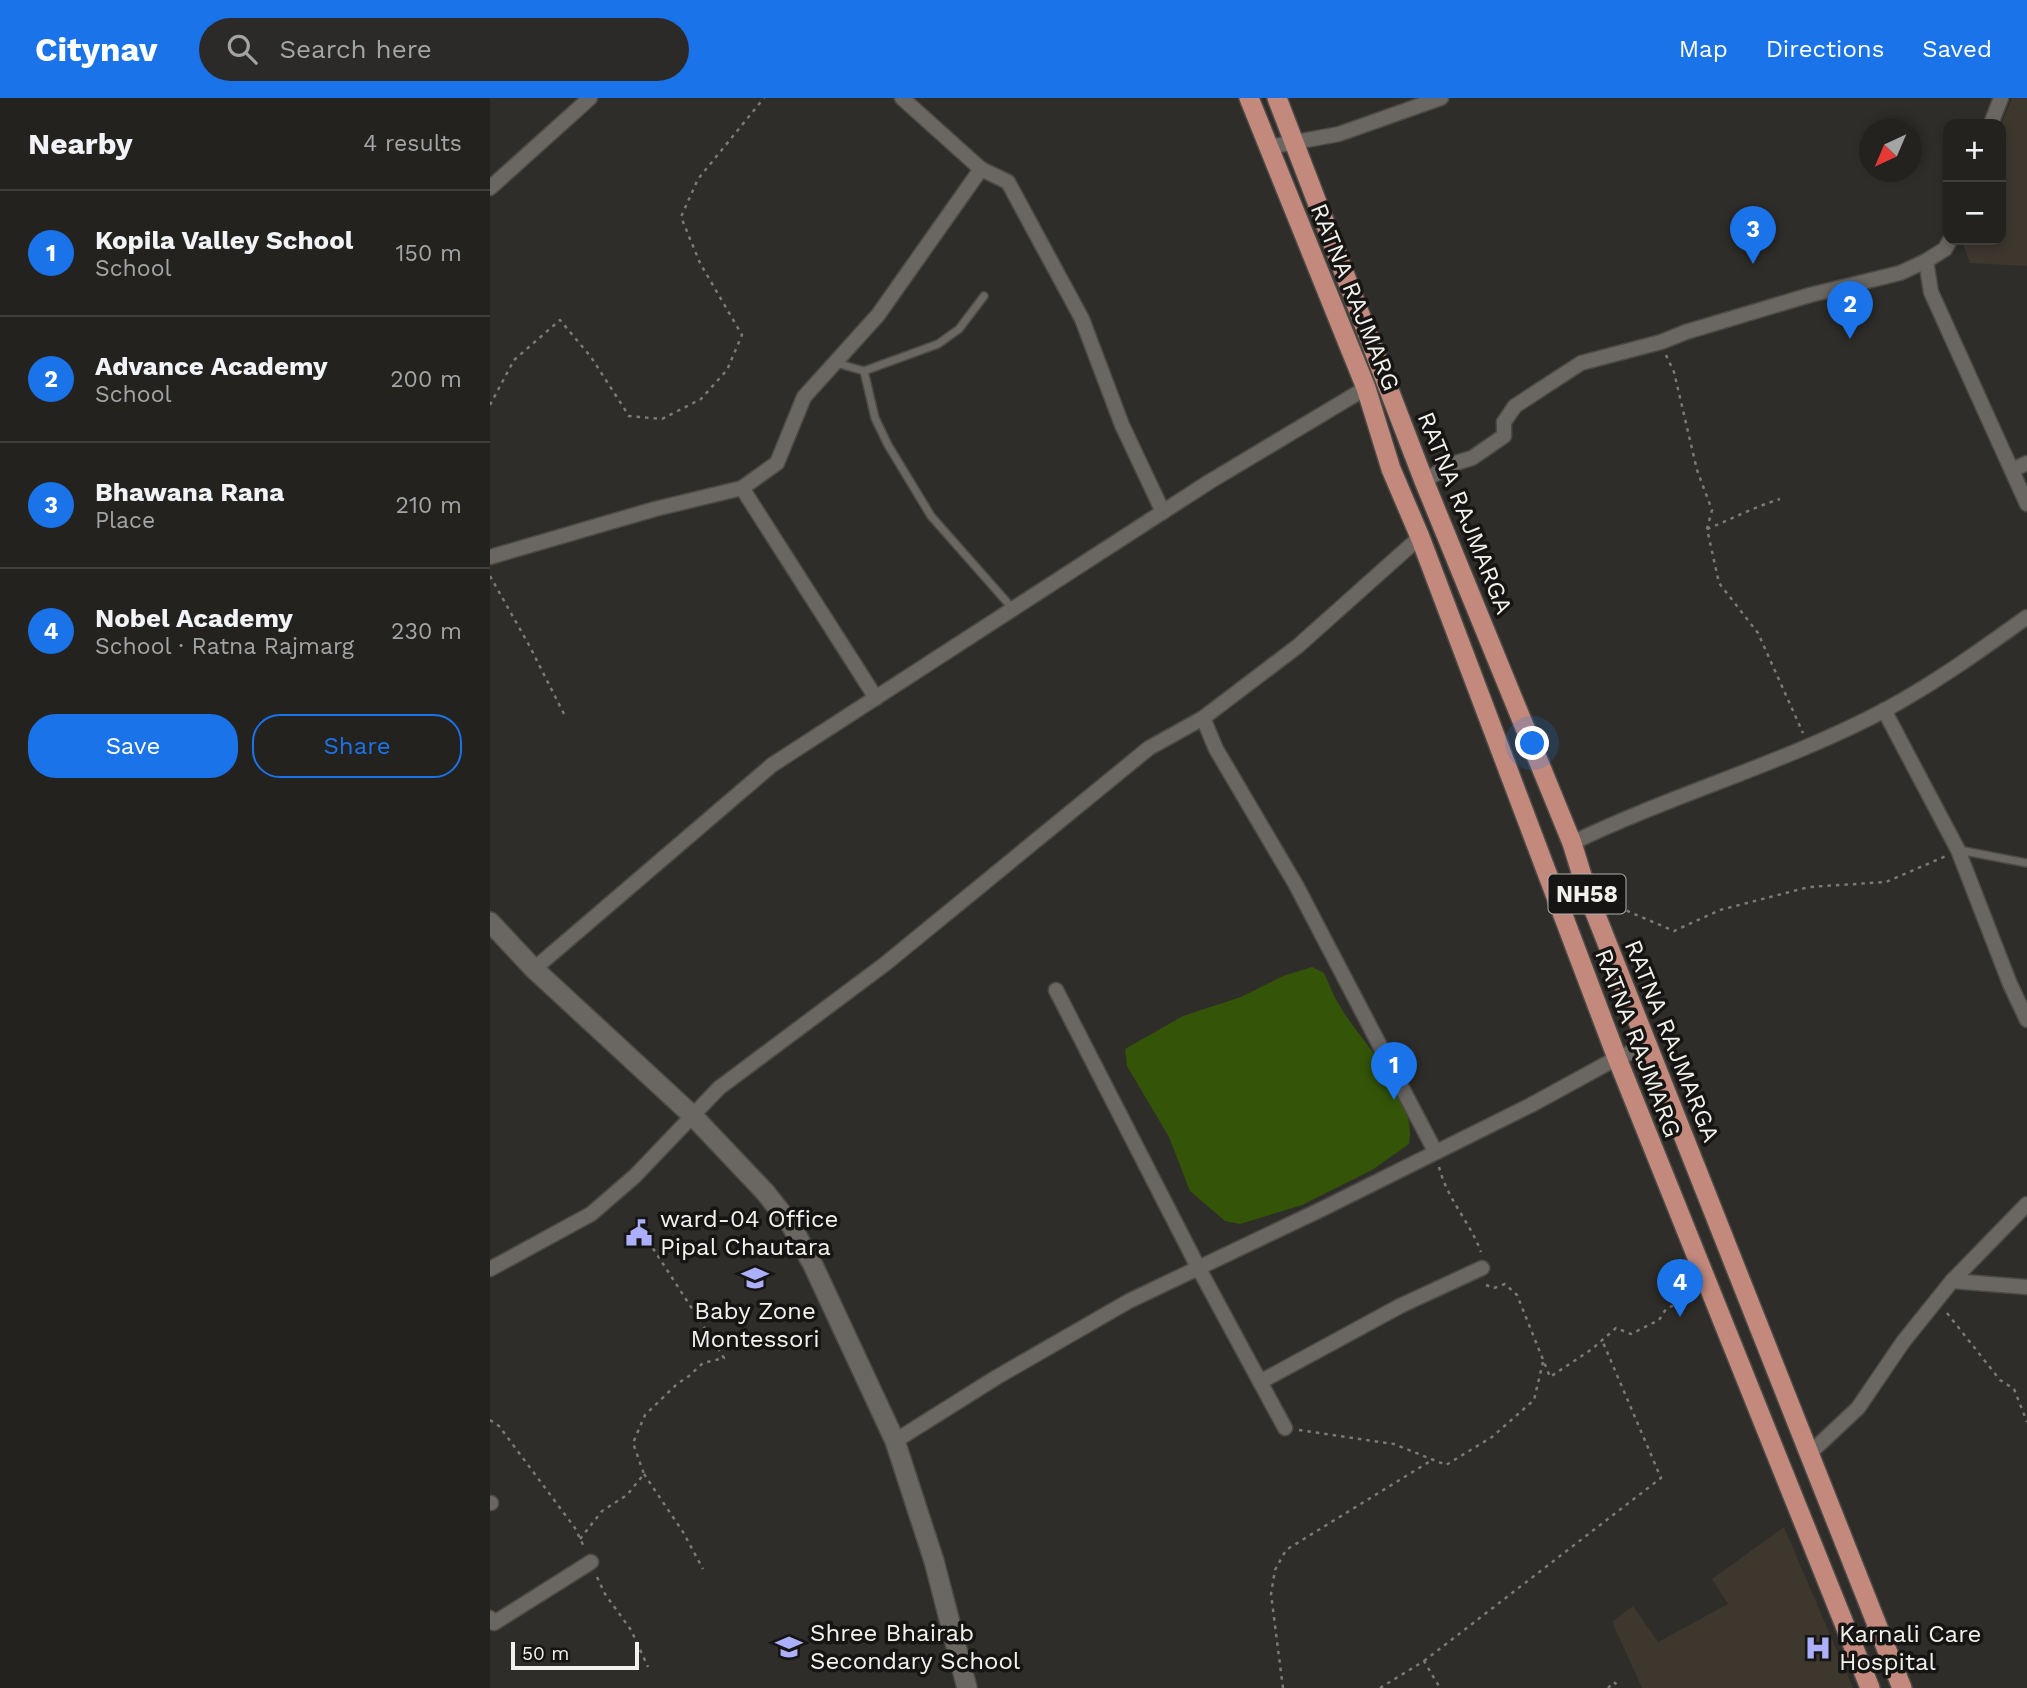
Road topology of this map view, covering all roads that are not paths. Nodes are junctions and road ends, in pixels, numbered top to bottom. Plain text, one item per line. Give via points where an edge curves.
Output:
1 (590, 98) edge
2 (902, 98) edge
3 (1249, 98) edge
4 (1277, 98) edge
5 (1441, 98) edge
6 (2001, 98) edge
7 (1993, 119) edge
8 (1294, 141) junction
9 (1269, 147) junction
10 (981, 169) junction
11 (490, 188) edge
12 (1947, 245) edge
13 (1926, 261) junction
14 (984, 296) dead end
15 (835, 363) junction
16 (864, 371) junction
17 (1366, 388) junction
18 (1415, 458) junction
19 (2027, 463) edge
20 (1391, 469) junction
21 (2012, 470) junction
22 (1424, 481) junction
23 (742, 488) junction
24 (2027, 504) edge
25 (1163, 512) junction
26 (1420, 537) junction
27 (490, 557) edge
28 (1013, 609) junction
29 (2027, 617) edge
30 (876, 698) junction
31 (1884, 710) junction
32 (1203, 718) junction
33 (1572, 843) junction
34 (1958, 849) junction
35 (2027, 863) edge
36 (490, 922) edge
37 (534, 969) junction
38 (1056, 990) dead end
39 (2027, 1020) edge
40 (1647, 1045) junction
41 (1617, 1058) junction
42 (693, 1116) junction
43 (1435, 1151) junction
44 (2027, 1205) edge
45 (1198, 1267) junction
46 (1482, 1268) road end
47 (490, 1269) edge
48 (1952, 1281) junction
49 (2027, 1287) edge
50 (1260, 1382) junction
51 (1285, 1428) road end
52 (895, 1441) junction
53 (1810, 1453) junction
54 (591, 1562) road end
55 (490, 1618) edge
56 (967, 1688) edge
57 (1870, 1688) edge
58 (1902, 1688) edge

1 - 11 street
2 - 10 street
3 - 9 main road, RATNA RAJMARG / NH58
4 - 8 main road, RATNA RAJMARGA / NH58
5 - 8 street via 1339,134
6 - 7 street
8 - 9 street
8 - 18 main road, RATNA RAJMARGA / NH58
9 - 17 main road, RATNA RAJMARG / NH58
10 - 15 street via 878,314
10 - 25 street via 1008,182 1082,319 1122,425
12 - 13 street
13 - 21 street via 1931,292
13 - 22 street via 1900,273 1581,363 1516,406 1504,422 1504,436
14 - 16 lane via 959,329 938,344
15 - 16 lane
15 - 23 street via 804,397 777,463
16 - 28 lane via 879,427 931,516
17 - 20 main road, RATNA RAJMARG / NH58
17 - 25 street
18 - 20 main road
18 - 22 main road, RATNA RAJMARGA / NH58
19 - 21 street
20 - 26 main road, RATNA RAJMARG / NH58
21 - 24 street
22 - 33 main road, RATNA RAJMARGA / NH58
23 - 27 street
23 - 30 street
25 - 28 street
26 - 32 street via 1298,646
26 - 41 main road, RATNA RAJMARG / NH58
28 - 30 street
29 - 31 street via 1953,670
30 - 37 street via 772,765
31 - 33 street
31 - 34 street
32 - 42 street via 1149,748 884,964 719,1088
32 - 43 street
33 - 40 main road, RATNA RAJMARGA / NH58
34 - 35 lane
34 - 39 street
36 - 37 main road
37 - 42 main road
38 - 45 street
40 - 41 street
40 - 53 main road, RATNA RAJMARGA / NH58
41 - 43 street
41 - 57 main road, RATNA RAJMARG / NH58
42 - 47 street via 591,1214
42 - 52 main road via 791,1225
43 - 45 street
44 - 48 street
45 - 50 street
45 - 52 street via 1129,1301
46 - 50 street via 1400,1306
48 - 49 street
48 - 53 street via 1858,1408
50 - 51 street
52 - 56 main road via 934,1562
53 - 58 main road, RATNA RAJMARGA / NH58
54 - 55 street via 494,1623

